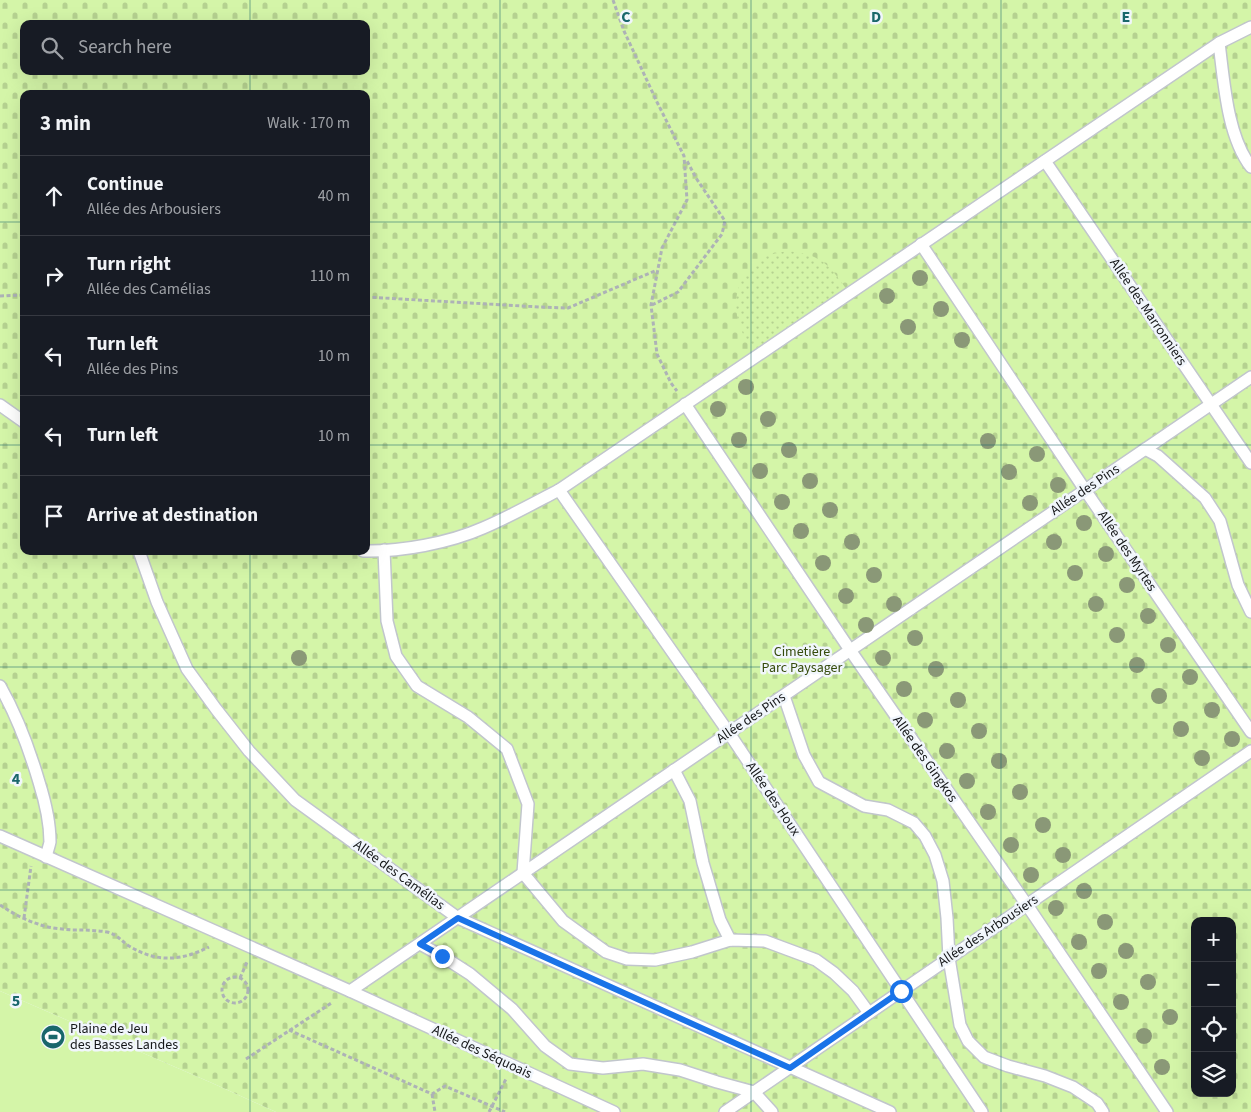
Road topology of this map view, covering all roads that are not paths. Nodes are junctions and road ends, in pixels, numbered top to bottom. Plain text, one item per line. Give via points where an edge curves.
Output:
1 (1251, 27) edge
2 (1219, 43) junction
3 (1044, 161) junction
4 (1251, 167) edge
5 (921, 244) junction
6 (1251, 377) edge
7 (685, 404) junction
8 (1211, 404) junction
9 (0, 406) edge
10 (20, 419) edge
11 (1145, 449) junction
12 (1251, 463) edge
13 (559, 490) junction
14 (1086, 490) junction
15 (384, 550) junction
16 (370, 551) edge
17 (140, 555) edge
18 (1251, 612) edge
19 (850, 650) junction
20 (0, 686) edge
21 (784, 696) junction
22 (1251, 732) edge
23 (728, 733) junction
24 (1251, 751) edge
25 (674, 770) junction
26 (0, 836) edge
27 (46, 857) junction
28 (523, 873) junction
29 (1026, 905) junction
30 (458, 918) junction
31 (730, 940) junction
32 (420, 944) junction
33 (949, 958) junction
34 (350, 991) junction
35 (901, 991) junction
36 (869, 1013) junction
37 (790, 1068) junction
38 (754, 1092) junction
39 (614, 1112) edge
40 (725, 1112) edge
41 (772, 1112) edge
42 (890, 1112) edge
43 (982, 1112) edge
44 (1104, 1112) edge
45 (1167, 1112) edge

1 - 2 lane
2 - 3 lane
2 - 4 lane via 1232,124
3 - 5 lane
3 - 8 lane, Allée des Marronniers
5 - 7 lane
5 - 14 lane, Allée des Myrtes
6 - 8 lane, Allée des Pins
7 - 13 lane
7 - 19 lane, Allée des Gingkos
8 - 11 lane, Allée des Pins
8 - 12 lane, Allée des Marronniers
9 - 10 lane
11 - 14 lane, Allée des Pins
11 - 18 lane via 1158,456 1205,498 1220,521 1238,585
13 - 15 lane via 482,529 444,541
13 - 23 lane, Allée des Houx
14 - 19 lane, Allée des Pins
14 - 22 lane, Allée des Myrtes
15 - 16 lane
15 - 28 lane via 387,621 396,656 416,686 468,717 507,749 528,804
17 - 30 lane, Allée des Camélias via 187,669 248,751 295,800
19 - 21 lane, Allée des Pins
19 - 29 lane, Allée des Gingkos
20 - 27 lane via 25,738 44,798 50,844
21 - 23 lane, Allée des Pins
21 - 33 lane via 804,755 819,782 864,806 888,810 914,823 925,836 944,881
23 - 25 lane, Allée des Pins
23 - 35 lane, Allée des Houx
24 - 29 lane, Allée des Arbousiers
25 - 28 lane, Allée des Pins
25 - 31 lane via 690,801 703,863 720,920
26 - 27 lane, Allée des Séquoais
27 - 34 lane, Allée des Séquoais
28 - 30 lane, Allée des Pins
28 - 31 lane via 563,921 606,952 627,958 655,960
29 - 33 lane, Allée des Arbousiers
29 - 45 lane, Allée des Gingkos
30 - 32 lane, Allée des Pins
30 - 37 lane, Allée des Camélias
31 - 36 lane via 765,942 816,960 834,973
32 - 34 lane, Allée des Pins
32 - 38 lane via 470,974 512,1009 545,1046 570,1064 603,1068 643,1064 680,1070
33 - 35 lane, Allée des Arbousiers
33 - 44 lane via 960,1025 968,1041 984,1057 1073,1087 1097,1103
34 - 39 lane, Allée des Séquoais
35 - 36 lane, Allée des Arbousiers
35 - 43 lane, Allée des Houx
36 - 37 lane, Allée des Arbousiers
37 - 38 lane, Allée des Arbousiers
37 - 42 lane, Allée des Camélias
38 - 40 lane, Allée des Arbousiers
38 - 41 lane

